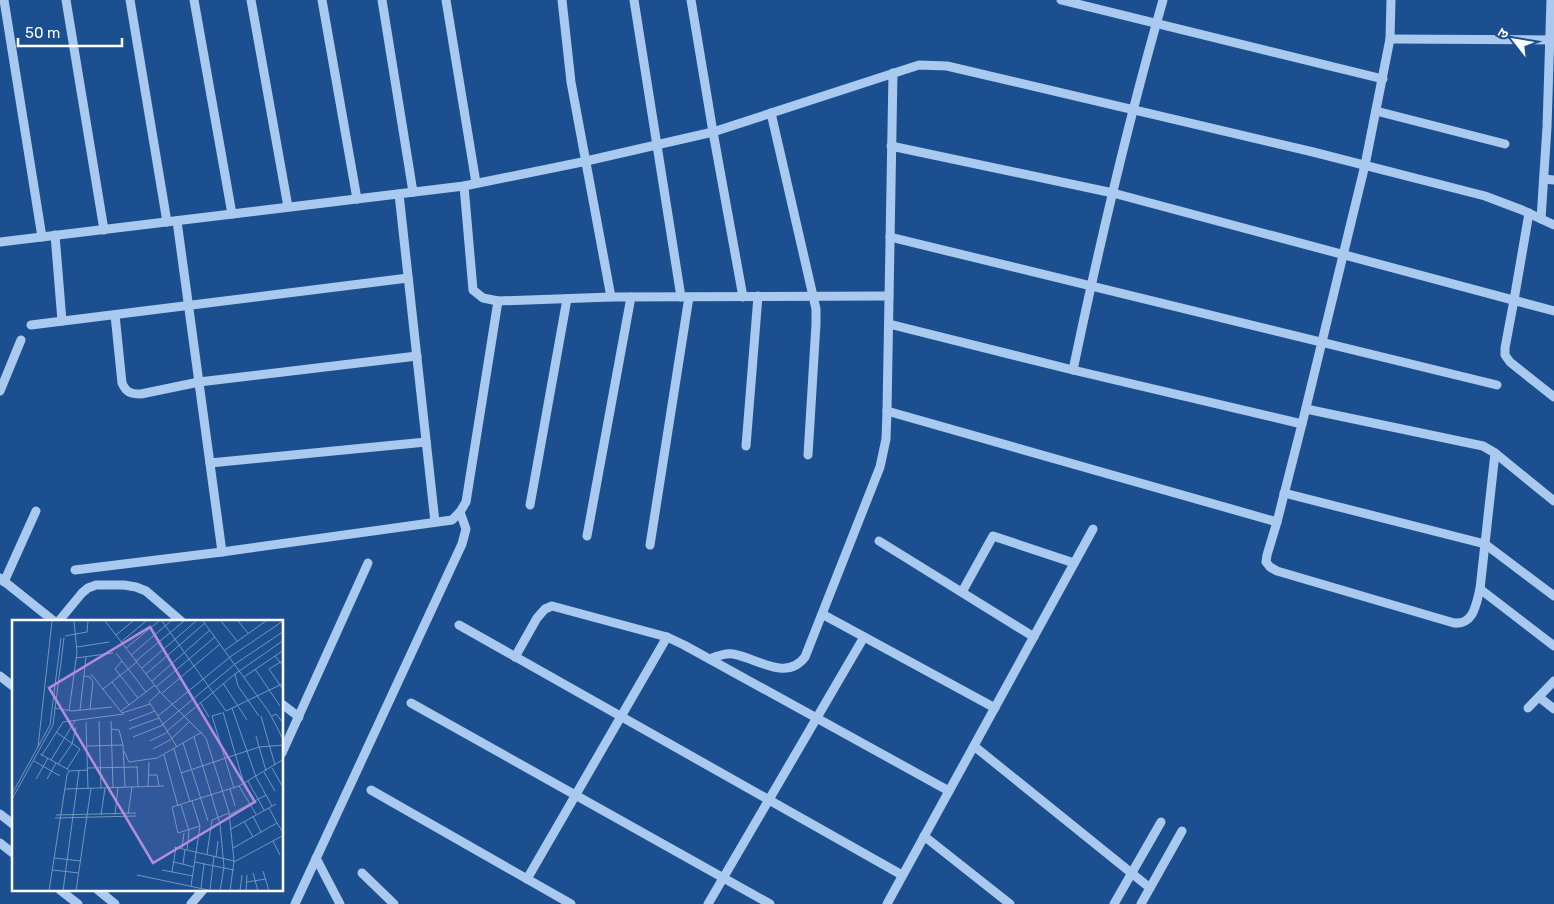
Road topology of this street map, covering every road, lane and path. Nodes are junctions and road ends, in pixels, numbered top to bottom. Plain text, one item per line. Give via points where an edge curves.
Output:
1 (4, 0) edge
2 (66, 0) edge
3 (130, 0) edge
4 (194, 0) edge
5 (252, 0) edge
6 (322, 0) edge
7 (382, 0) edge
8 (446, 0) edge
9 (562, 0) edge
10 (634, 0) edge
11 (691, 0) edge
12 (1061, 0) edge
13 (1162, 0) edge
14 (1390, 0) edge
15 (1550, 0) edge
16 (1156, 23) junction
17 (1390, 39) junction
18 (1552, 40) edge
19 (893, 73) junction
20 (1383, 79) junction
21 (1132, 110) junction
22 (1376, 112) junction
23 (772, 113) junction
24 (1551, 113) edge
25 (713, 132) junction
26 (1505, 144) dead end
27 (657, 145) junction
28 (891, 146) junction
29 (587, 160) junction
30 (1365, 165) junction
31 (1544, 179) junction
32 (1554, 180) edge
33 (476, 183) junction
34 (464, 186) junction
35 (413, 192) junction
36 (1112, 193) junction
37 (399, 194) junction
38 (357, 199) junction
39 (288, 207) junction
40 (1529, 213) junction
41 (232, 214) junction
42 (1541, 218) junction
43 (177, 221) junction
44 (167, 222) junction
45 (1554, 225) edge
46 (104, 230) junction
47 (55, 236) junction
48 (890, 236) junction
49 (42, 237) junction
50 (0, 242) edge
51 (1343, 254) junction
52 (408, 278) junction
53 (1091, 285) junction
54 (743, 296) junction
55 (758, 296) junction
56 (813, 296) junction
57 (889, 296) junction
58 (611, 297) junction
59 (631, 297) junction
60 (685, 297) junction
61 (567, 298) junction
62 (1514, 300) junction
63 (498, 301) junction
64 (188, 306) junction
65 (1553, 308) edge
66 (115, 315) junction
67 (62, 321) junction
68 (889, 324) junction
69 (31, 325) dead end
70 (21, 340) dead end
71 (1322, 342) junction
72 (417, 356) junction
73 (1073, 370) junction
74 (199, 382) junction
75 (1497, 385) dead end
76 (0, 391) edge
77 (1554, 397) edge
78 (1306, 409) junction
79 (887, 411) junction
80 (1302, 424) junction
81 (426, 442) junction
82 (746, 446) dead end
83 (1495, 453) junction
84 (808, 455) dead end
85 (210, 463) junction
86 (1284, 493) junction
87 (1554, 501) edge
88 (530, 505) dead end
89 (36, 510) dead end
90 (460, 512) junction
91 (435, 522) junction
92 (1277, 522) junction
93 (1093, 529) dead end
94 (587, 536) dead end
95 (879, 541) dead end
96 (1485, 544) junction
97 (650, 545) dead end
98 (222, 552) junction
99 (368, 563) dead end
100 (1074, 563) junction
101 (75, 570) dead end
102 (2, 580) edge
103 (1480, 589) junction
104 (962, 592) junction
105 (1554, 596) edge
106 (822, 614) junction
107 (54, 620) edge
108 (59, 620) edge
109 (180, 620) edge
110 (459, 625) dead end
111 (1034, 636) junction
112 (667, 637) junction
113 (864, 637) junction
114 (1554, 646) edge
115 (515, 657) junction
116 (710, 659) junction
117 (0, 676) edge
118 (1554, 682) edge
119 (12, 685) edge
120 (1539, 697) junction
121 (411, 703) dead end
122 (284, 706) edge
123 (995, 708) junction
124 (1528, 708) dead end
125 (1554, 709) edge
126 (621, 716) junction
127 (299, 717) junction
128 (817, 718) junction
129 (974, 746) junction
130 (284, 749) edge
131 (371, 790) dead end
132 (949, 791) junction
133 (575, 795) junction
134 (769, 800) junction
135 (0, 814) edge
136 (1161, 822) dead end
137 (12, 823) edge
138 (1182, 831) dead end
139 (924, 836) junction
140 (0, 843) edge
141 (12, 852) edge
142 (316, 858) junction
143 (362, 873) dead end
144 (1132, 873) junction
145 (902, 875) junction
146 (723, 878) junction
147 (527, 879) junction
148 (1150, 888) junction
149 (63, 892) edge
150 (100, 892) edge
151 (201, 892) edge
152 (78, 904) edge
153 (115, 904) edge
154 (191, 904) edge
155 (295, 904) edge
156 (340, 904) edge
157 (394, 904) edge
158 (571, 904) edge
159 (708, 904) edge
160 (770, 904) edge
161 (887, 904) edge
162 (1010, 904) edge
163 (1114, 904) edge
164 (1141, 904) edge

1 - 49 street
2 - 46 street
3 - 44 street
4 - 41 street
5 - 39 street
6 - 38 street
7 - 35 street
8 - 33 street
9 - 29 street via 571,82
10 - 27 street
11 - 25 street
12 - 16 street
13 - 16 street
14 - 17 street
15 - 18 street
16 - 20 street
16 - 21 street
17 - 18 street
17 - 20 street
18 - 24 street
19 - 21 street via 919,65 947,66
19 - 23 street
19 - 28 street
20 - 22 street
21 - 30 street
21 - 36 street
22 - 26 street
22 - 30 street
23 - 25 street
23 - 56 street
24 - 31 street
25 - 27 street
25 - 54 street
27 - 29 street
27 - 60 street
28 - 36 street
28 - 48 street
29 - 33 street
29 - 58 street
30 - 40 street via 1485,196
30 - 51 street
31 - 32 street
31 - 42 street
33 - 34 street
34 - 35 street
34 - 63 street via 473,290 483,298
35 - 37 street
36 - 51 street
36 - 53 street
37 - 38 street
37 - 52 street
38 - 39 street
39 - 41 street
40 - 42 street
40 - 62 street
41 - 43 street
42 - 45 street
43 - 44 street
43 - 64 street
44 - 46 street
46 - 47 street
47 - 49 street
47 - 67 street
48 - 53 street
48 - 57 street
49 - 50 street
51 - 62 street
51 - 71 street
52 - 64 street
52 - 72 street
53 - 71 street
53 - 73 street
54 - 55 street
54 - 60 street
55 - 56 street
55 - 82 street
56 - 57 street
56 - 84 street via 816,324
57 - 68 street
58 - 59 street
58 - 61 street
59 - 60 street
59 - 94 street
60 - 97 street
61 - 63 street
61 - 88 street
62 - 65 street
62 - 77 street via 1505,355
63 - 90 street via 466,502
64 - 66 street
64 - 74 street
66 - 67 street
66 - 74 street via 125,391 141,394
67 - 69 street
68 - 73 street
68 - 79 street
70 - 76 street
71 - 75 street
71 - 78 street
72 - 74 street
72 - 81 street
73 - 80 street
74 - 85 street
78 - 80 street
78 - 83 street via 1483,446
79 - 92 street
79 - 106 street via 880,467
80 - 86 street
81 - 85 street
81 - 91 street
83 - 87 street
83 - 96 street
85 - 98 street
86 - 92 street
86 - 96 street
89 - 102 street
90 - 91 street via 452,520
90 - 142 street via 466,529 462,544
91 - 98 street
92 - 103 street via 1266,562 1277,571 1461,624 1474,610
93 - 100 street
95 - 104 street
96 - 103 street
96 - 105 street
98 - 101 street
99 - 127 street
100 - 104 street via 993,536
100 - 111 street
102 - 107 street
103 - 114 street
104 - 111 street
106 - 113 street
106 - 116 street via 805,657 792,668 781,669 732,654
108 - 109 street via 82,593 96,585 136,587 146,591
110 - 115 street
111 - 123 street
112 - 115 street via 552,606 537,618
112 - 116 street
112 - 126 street
113 - 123 street
113 - 128 street
115 - 126 street
116 - 128 street
117 - 119 street
118 - 120 street
120 - 124 street
120 - 125 street
121 - 133 street
122 - 127 street
123 - 129 street
126 - 133 street
126 - 134 street
127 - 130 street
128 - 132 street
128 - 134 street
129 - 132 street
129 - 144 street
131 - 147 street
132 - 139 street
133 - 146 street
133 - 147 street
134 - 145 street
134 - 146 street
135 - 137 street
136 - 144 street
138 - 148 street
139 - 145 street
139 - 162 street
140 - 141 street
142 - 155 street
142 - 156 street
143 - 157 street
144 - 148 street
144 - 163 street
145 - 161 street
146 - 159 street
146 - 160 street
147 - 158 street
148 - 164 street
149 - 152 street
150 - 153 street
151 - 154 street

